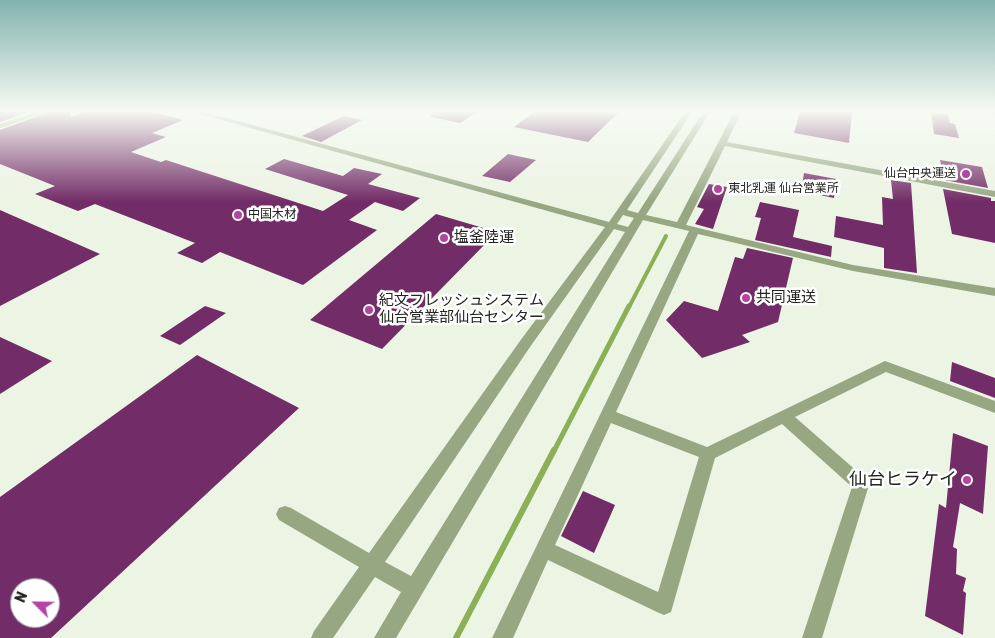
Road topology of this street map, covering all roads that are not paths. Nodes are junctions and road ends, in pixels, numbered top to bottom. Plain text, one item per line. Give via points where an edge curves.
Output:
1 (304, 142) edge
2 (669, 142) edge
3 (688, 142) edge
4 (722, 143) joint
5 (995, 194) edge
6 (621, 212) junction
7 (641, 216) junction
8 (611, 226) junction
9 (687, 227) junction
10 (631, 231) junction
11 (995, 292) edge
12 (995, 407) edge
13 (607, 415) junction
14 (784, 416) junction
15 (708, 454) junction
16 (285, 514) dead end
17 (544, 549) junction
18 (371, 566) junction
19 (414, 589) junction
20 (321, 638) edge
21 (384, 638) edge
22 (502, 638) edge
23 (812, 638) edge

1 - 8 street
2 - 6 street
3 - 7 street
4 - 5 street
4 - 9 street
6 - 7 street
6 - 8 street
7 - 9 street
7 - 10 street
8 - 10 street
8 - 18 street
9 - 11 street via 853,268
9 - 13 street
10 - 19 street
12 - 14 street via 885,366
13 - 15 street
13 - 17 street
14 - 15 street
14 - 23 street via 861,485
15 - 17 street via 664,605
16 - 18 street
17 - 22 street
18 - 19 street
18 - 20 street
19 - 21 street

